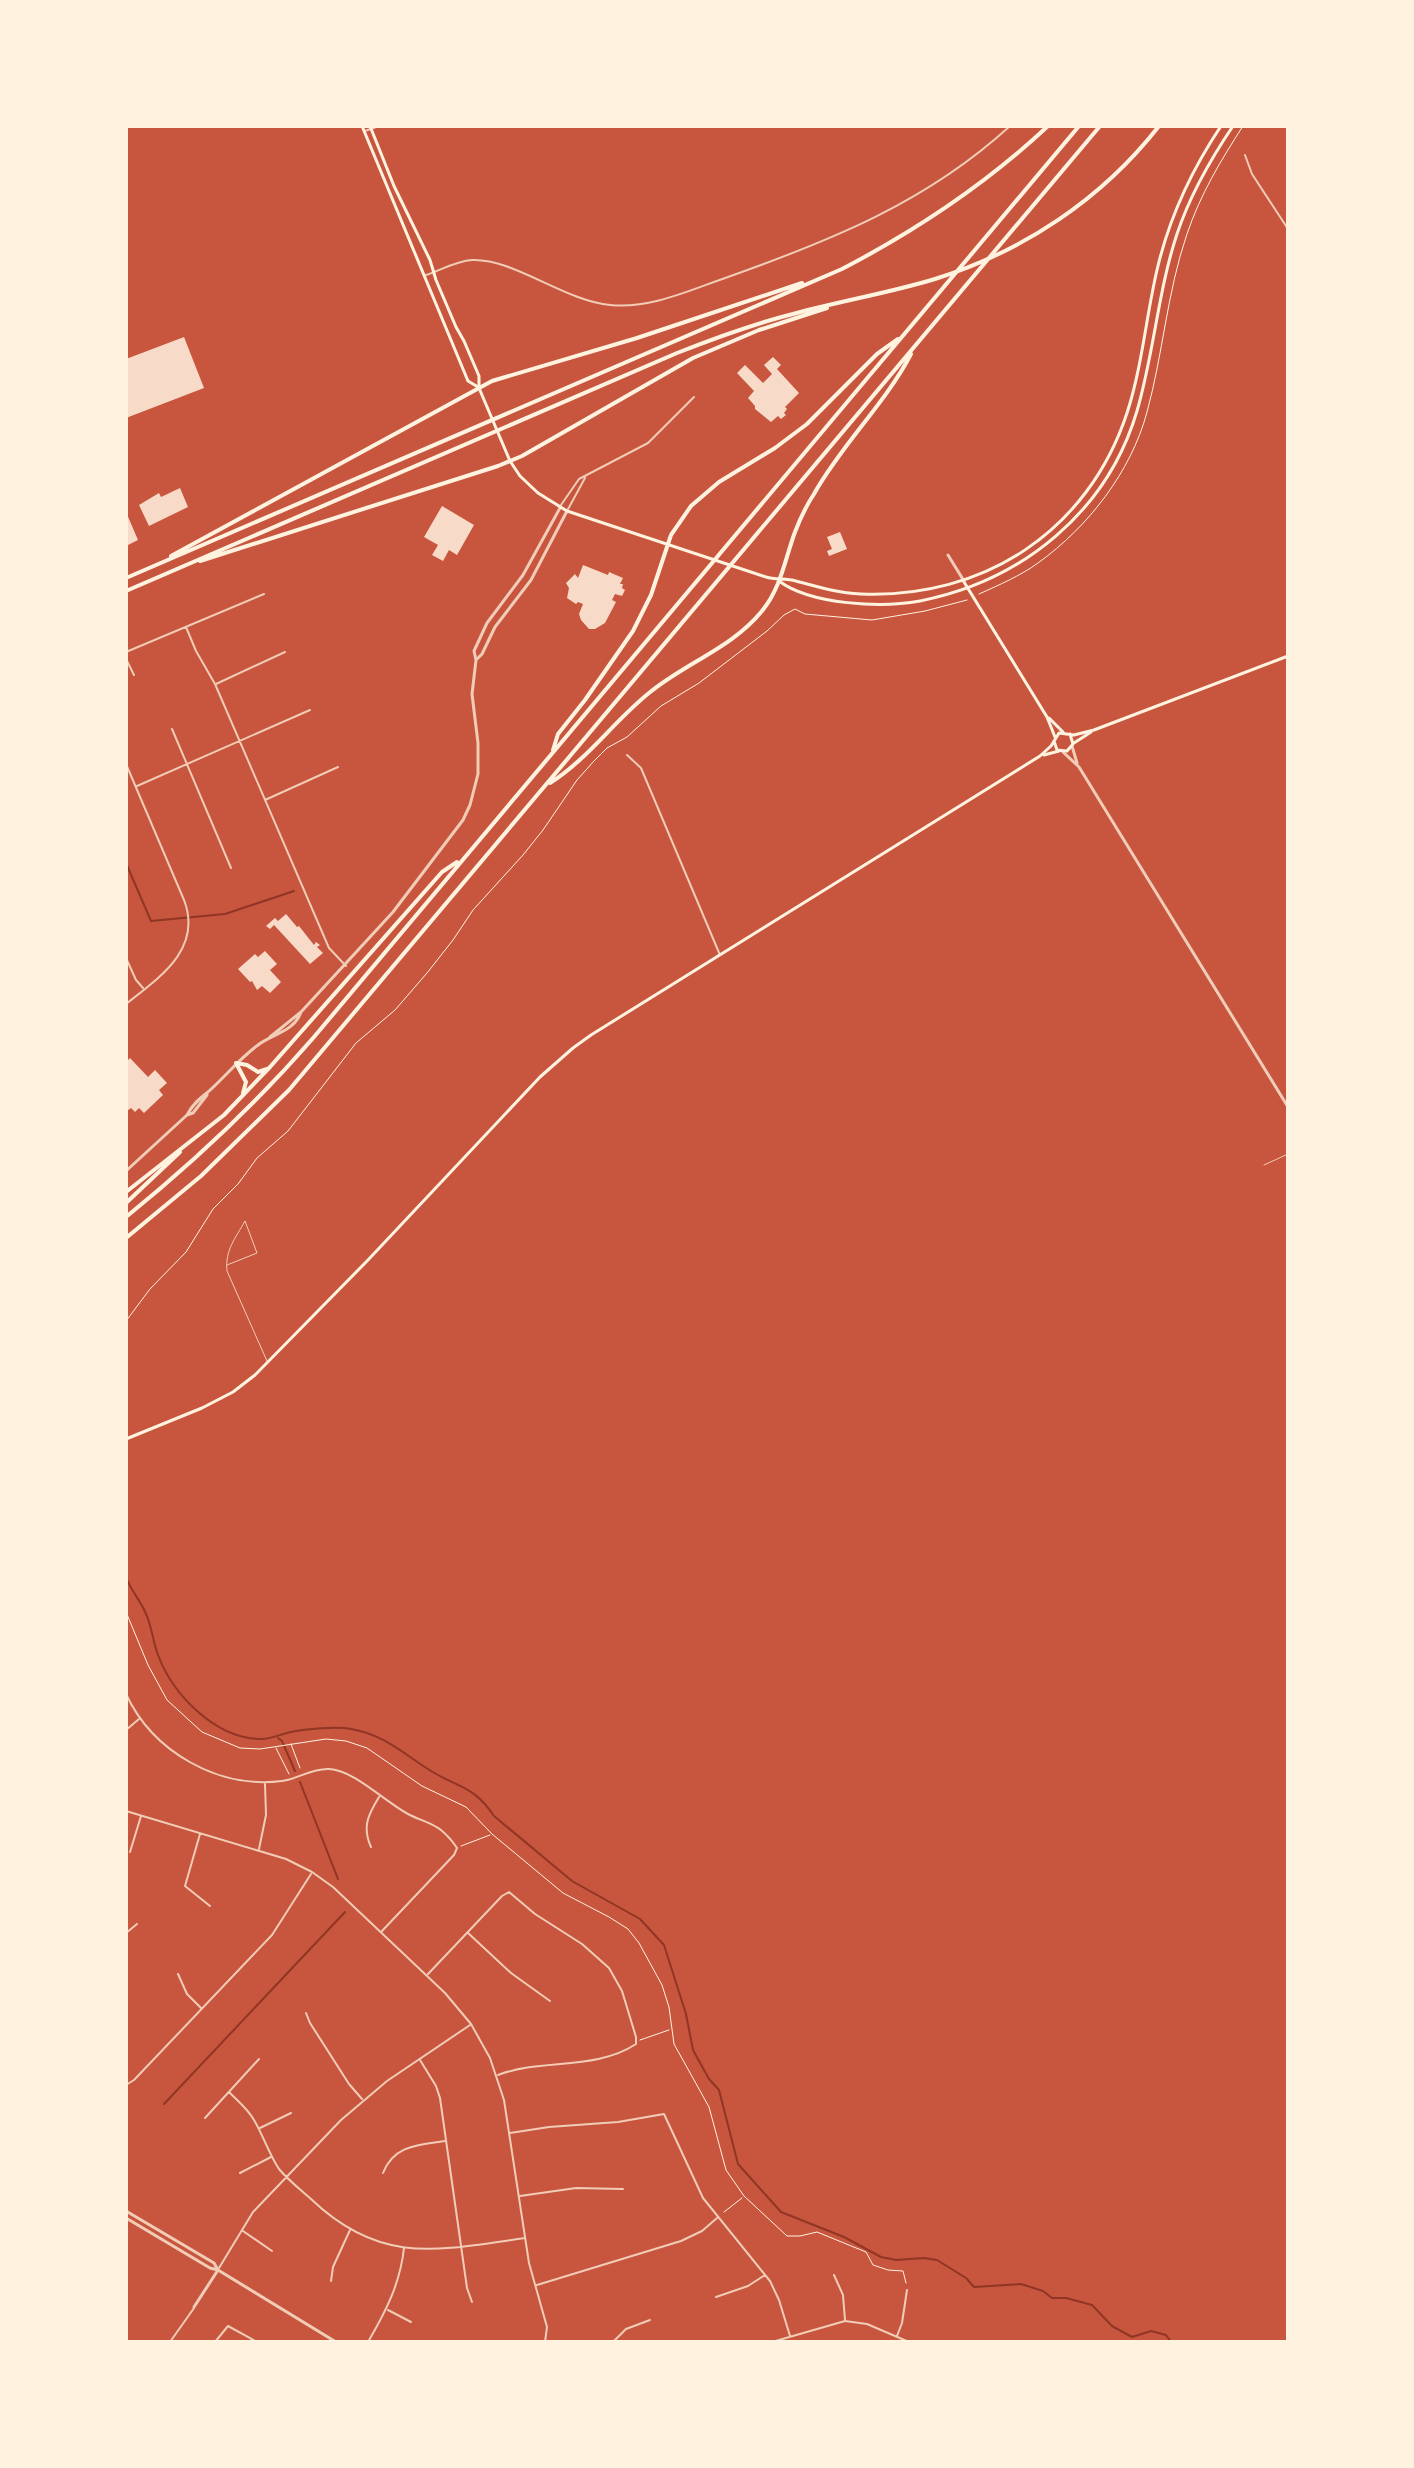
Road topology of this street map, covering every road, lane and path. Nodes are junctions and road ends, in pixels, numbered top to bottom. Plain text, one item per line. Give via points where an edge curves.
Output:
1 (379, 126) edge
2 (1010, 126) edge
3 (1048, 126) edge
4 (1079, 126) edge
5 (1100, 126) edge
6 (1159, 126) edge
7 (1221, 126) edge
8 (1233, 126) edge
9 (1243, 126) edge
10 (370, 127) edge
11 (363, 129) edge
12 (1245, 155) dead end
13 (1288, 229) edge
14 (842, 269) junction
15 (434, 272) junction
16 (425, 276) junction
17 (855, 298) junction
18 (904, 336) junction
19 (915, 346) junction
20 (479, 388) junction
21 (694, 397) dead end
22 (510, 461) junction
23 (586, 477) junction
24 (560, 508) junction
25 (567, 511) junction
26 (668, 545) junction
27 (948, 555) dead end
28 (160, 563) junction
29 (186, 565) junction
30 (126, 578) edge
31 (779, 581) junction
32 (964, 581) junction
33 (969, 588) junction
34 (126, 591) edge
35 (264, 594) dead end
36 (974, 597) junction
37 (186, 627) junction
38 (126, 652) edge
39 (285, 652) dead end
40 (1288, 656) edge
41 (126, 659) edge
42 (476, 660) junction
43 (134, 675) dead end
44 (215, 684) junction
45 (310, 710) dead end
46 (1047, 717) junction
47 (172, 729) dead end
48 (1094, 730) junction
49 (1063, 732) junction
50 (1069, 733) junction
51 (1054, 739) junction
52 (239, 742) junction
53 (1073, 745) junction
54 (1061, 751) junction
55 (552, 752) junction
56 (627, 755) dead end
57 (1040, 756) junction
58 (126, 764) edge
59 (187, 765) junction
60 (338, 767) dead end
61 (1079, 767) junction
62 (136, 786) junction
63 (545, 787) junction
64 (264, 800) junction
65 (463, 858) junction
66 (231, 868) dead end
67 (720, 955) junction
68 (126, 958) edge
69 (346, 966) junction
70 (144, 989) junction
71 (126, 1004) edge
72 (236, 1063) junction
73 (270, 1067) junction
74 (242, 1096) junction
75 (1288, 1107) edge
76 (191, 1142) junction
77 (1288, 1154) edge
78 (1264, 1165) dead end
79 (126, 1171) edge
80 (126, 1192) edge
81 (126, 1203) edge
82 (126, 1217) edge
83 (126, 1238) edge
84 (227, 1265) junction
85 (126, 1321) edge
86 (268, 1363) junction
87 (126, 1439) edge
88 (126, 1612) edge
89 (126, 1694) edge
90 (140, 1719) junction
91 (126, 1730) edge
92 (276, 1747) junction
93 (301, 1770) dead end
94 (289, 1774) dead end
95 (265, 1782) junction
96 (380, 1796) junction
97 (126, 1811) edge
98 (141, 1815) junction
99 (201, 1833) junction
100 (492, 1834) dead end
101 (371, 1847) dead end
102 (457, 1848) junction
103 (259, 1850) junction
104 (130, 1852) dead end
105 (312, 1872) junction
106 (210, 1906) dead end
107 (137, 1924) dead end
108 (381, 1932) junction
109 (468, 1932) junction
110 (126, 1933) edge
111 (178, 1974) dead end
112 (427, 1975) junction
113 (550, 2001) dead end
114 (202, 2009) junction
115 (306, 2013) dead end
116 (471, 2024) junction
117 (671, 2029) dead end
118 (636, 2044) junction
119 (259, 2059) dead end
120 (419, 2059) junction
121 (497, 2075) junction
122 (126, 2085) edge
123 (229, 2092) junction
124 (362, 2100) junction
125 (291, 2113) dead end
126 (205, 2118) dead end
127 (259, 2129) junction
128 (510, 2133) junction
129 (446, 2140) junction
130 (272, 2156) junction
131 (240, 2173) dead end
132 (383, 2173) dead end
133 (287, 2177) junction
134 (623, 2189) dead end
135 (519, 2196) junction
136 (744, 2196) dead end
137 (126, 2211) edge
138 (126, 2218) edge
139 (718, 2218) junction
140 (242, 2230) junction
141 (350, 2230) junction
142 (525, 2238) junction
143 (461, 2247) junction
144 (404, 2248) junction
145 (272, 2251) dead end
146 (218, 2270) junction
147 (766, 2274) junction
148 (834, 2275) dead end
149 (331, 2281) dead end
150 (536, 2285) junction
151 (907, 2290) dead end
152 (716, 2297) dead end
153 (472, 2302) dead end
154 (194, 2307) joint
155 (387, 2309) junction
156 (650, 2320) dead end
157 (845, 2321) junction
158 (411, 2322) dead end
159 (790, 2336) junction
160 (896, 2337) junction
161 (170, 2342) edge
162 (215, 2342) edge
163 (257, 2342) edge
164 (336, 2342) edge
165 (368, 2342) edge
166 (545, 2342) edge
167 (613, 2342) edge
168 (772, 2342) edge
169 (909, 2342) edge

1 - 10 street
2 - 15 street via 939,181 876,218 797,252 652,302 591,302 489,261 464,261
3 - 14 highway via 943,211
4 - 18 highway
5 - 19 highway
6 - 17 highway via 1112,179 1033,236 978,264
7 - 32 main road via 1189,179 1169,228 1128,409 1105,462 1045,536 1013,559
8 - 33 main road via 1203,174 1178,231 1137,411 1113,467 1059,535 1016,566
9 - 36 path via 1211,178 1187,234 1147,414 1121,472 1068,538 1037,564
10 - 11 street
10 - 15 main road
11 - 16 main road
12 - 13 street
14 - 20 highway
14 - 28 highway
15 - 16 street
15 - 20 main road via 479,376
16 - 20 main road via 468,381
17 - 22 highway via 693,358
17 - 29 highway via 719,337
18 - 26 highway via 877,354 792,437 705,493 679,522
18 - 55 highway
19 - 31 highway via 898,380 812,497
19 - 63 highway
20 - 22 main road
20 - 28 highway
21 - 23 street via 648,443
22 - 24 main road via 528,485
22 - 29 highway
23 - 24 street via 579,479
23 - 25 street
24 - 25 main road
24 - 42 street via 523,575 487,623 474,651
25 - 26 main road
25 - 42 street via 531,580
26 - 31 main road
26 - 55 highway via 633,631 558,734
27 - 32 street
28 - 30 highway
29 - 34 highway
31 - 32 main road via 875,595
31 - 33 main road via 840,601 895,605
31 - 63 highway via 743,630 649,692 569,771
32 - 33 main road
33 - 36 main road
35 - 37 street
36 - 46 main road
36 - 85 path via 872,620 795,609 607,748 419,982 356,1043 288,1131 213,1209 186,1252
37 - 38 street
37 - 44 street
39 - 44 street
40 - 48 main road
41 - 43 street
42 - 69 street via 472,694 478,774 470,805 445,846
44 - 52 street
45 - 52 street
46 - 49 main road
46 - 51 main road
47 - 59 street
48 - 50 main road
48 - 53 main road
49 - 50 main road
49 - 51 main road
50 - 53 main road
51 - 54 main road
51 - 57 main road
52 - 59 street
52 - 64 street
53 - 54 main road
53 - 61 street
54 - 57 main road
54 - 61 street
55 - 65 highway
56 - 67 street via 641,768
57 - 67 main road
58 - 62 street
59 - 62 street
59 - 66 street
60 - 64 street
61 - 75 street
62 - 70 street via 188,909 188,929 172,966
63 - 83 highway via 289,1090 201,1176
64 - 69 street via 329,948
65 - 73 highway via 442,872
65 - 82 highway via 259,1099
67 - 86 main road via 557,1062
68 - 70 street
69 - 72 street via 299,1019
70 - 71 street
72 - 73 highway via 258,1072
72 - 74 highway via 246,1082
72 - 79 street
73 - 74 highway
74 - 76 highway
76 - 80 highway
76 - 81 highway
77 - 78 lane
84 - 84 lane via 226,1257 245,1221 257,1253
84 - 86 lane
86 - 87 main road via 223,1398
88 - 92 path via 155,1679 182,1716 202,1732 240,1748
89 - 90 street
90 - 91 street
90 - 95 street via 193,1764 223,1777
92 - 93 path via 290,1744
92 - 94 path
95 - 96 street via 329,1769 347,1774
95 - 103 street
96 - 101 street via 366,1824
96 - 102 street via 441,1830
97 - 98 street
98 - 99 street
98 - 104 street
99 - 103 street
99 - 106 street via 185,1886
100 - 102 path
102 - 108 street
103 - 105 street
105 - 108 street
105 - 114 street via 272,1935
107 - 110 street
108 - 112 street
109 - 112 street
109 - 113 street
109 - 118 street via 502,1896 515,1896 609,1968 622,1991
111 - 114 street
112 - 116 street
114 - 122 street
115 - 124 street
116 - 120 street
116 - 121 street
117 - 118 path
118 - 121 street via 582,2062 526,2066
119 - 123 street
120 - 124 street
120 - 129 street via 436,2086
121 - 128 street
123 - 126 street
123 - 127 street
124 - 133 street
125 - 127 street
127 - 130 street
128 - 135 street
128 - 139 street via 664,2114 698,2190
129 - 132 street via 400,2152
129 - 143 street
130 - 131 street
130 - 133 street
133 - 140 street
133 - 141 street
134 - 135 street via 576,2188
135 - 142 street
136 - 139 path
137 - 146 street
138 - 146 street
139 - 147 street
139 - 150 street via 681,2241
140 - 145 street
140 - 146 street
141 - 144 street
141 - 149 street
142 - 143 street
142 - 150 street
143 - 144 street
143 - 153 street
144 - 155 street
146 - 154 street
146 - 164 street
147 - 152 street
147 - 159 street
148 - 157 street via 843,2295
150 - 166 street via 547,2327
151 - 160 street
154 - 161 street
155 - 158 street
155 - 165 street
156 - 167 street via 626,2329
157 - 159 street
157 - 160 street
159 - 168 street
160 - 169 street
162 - 163 street via 228,2326

